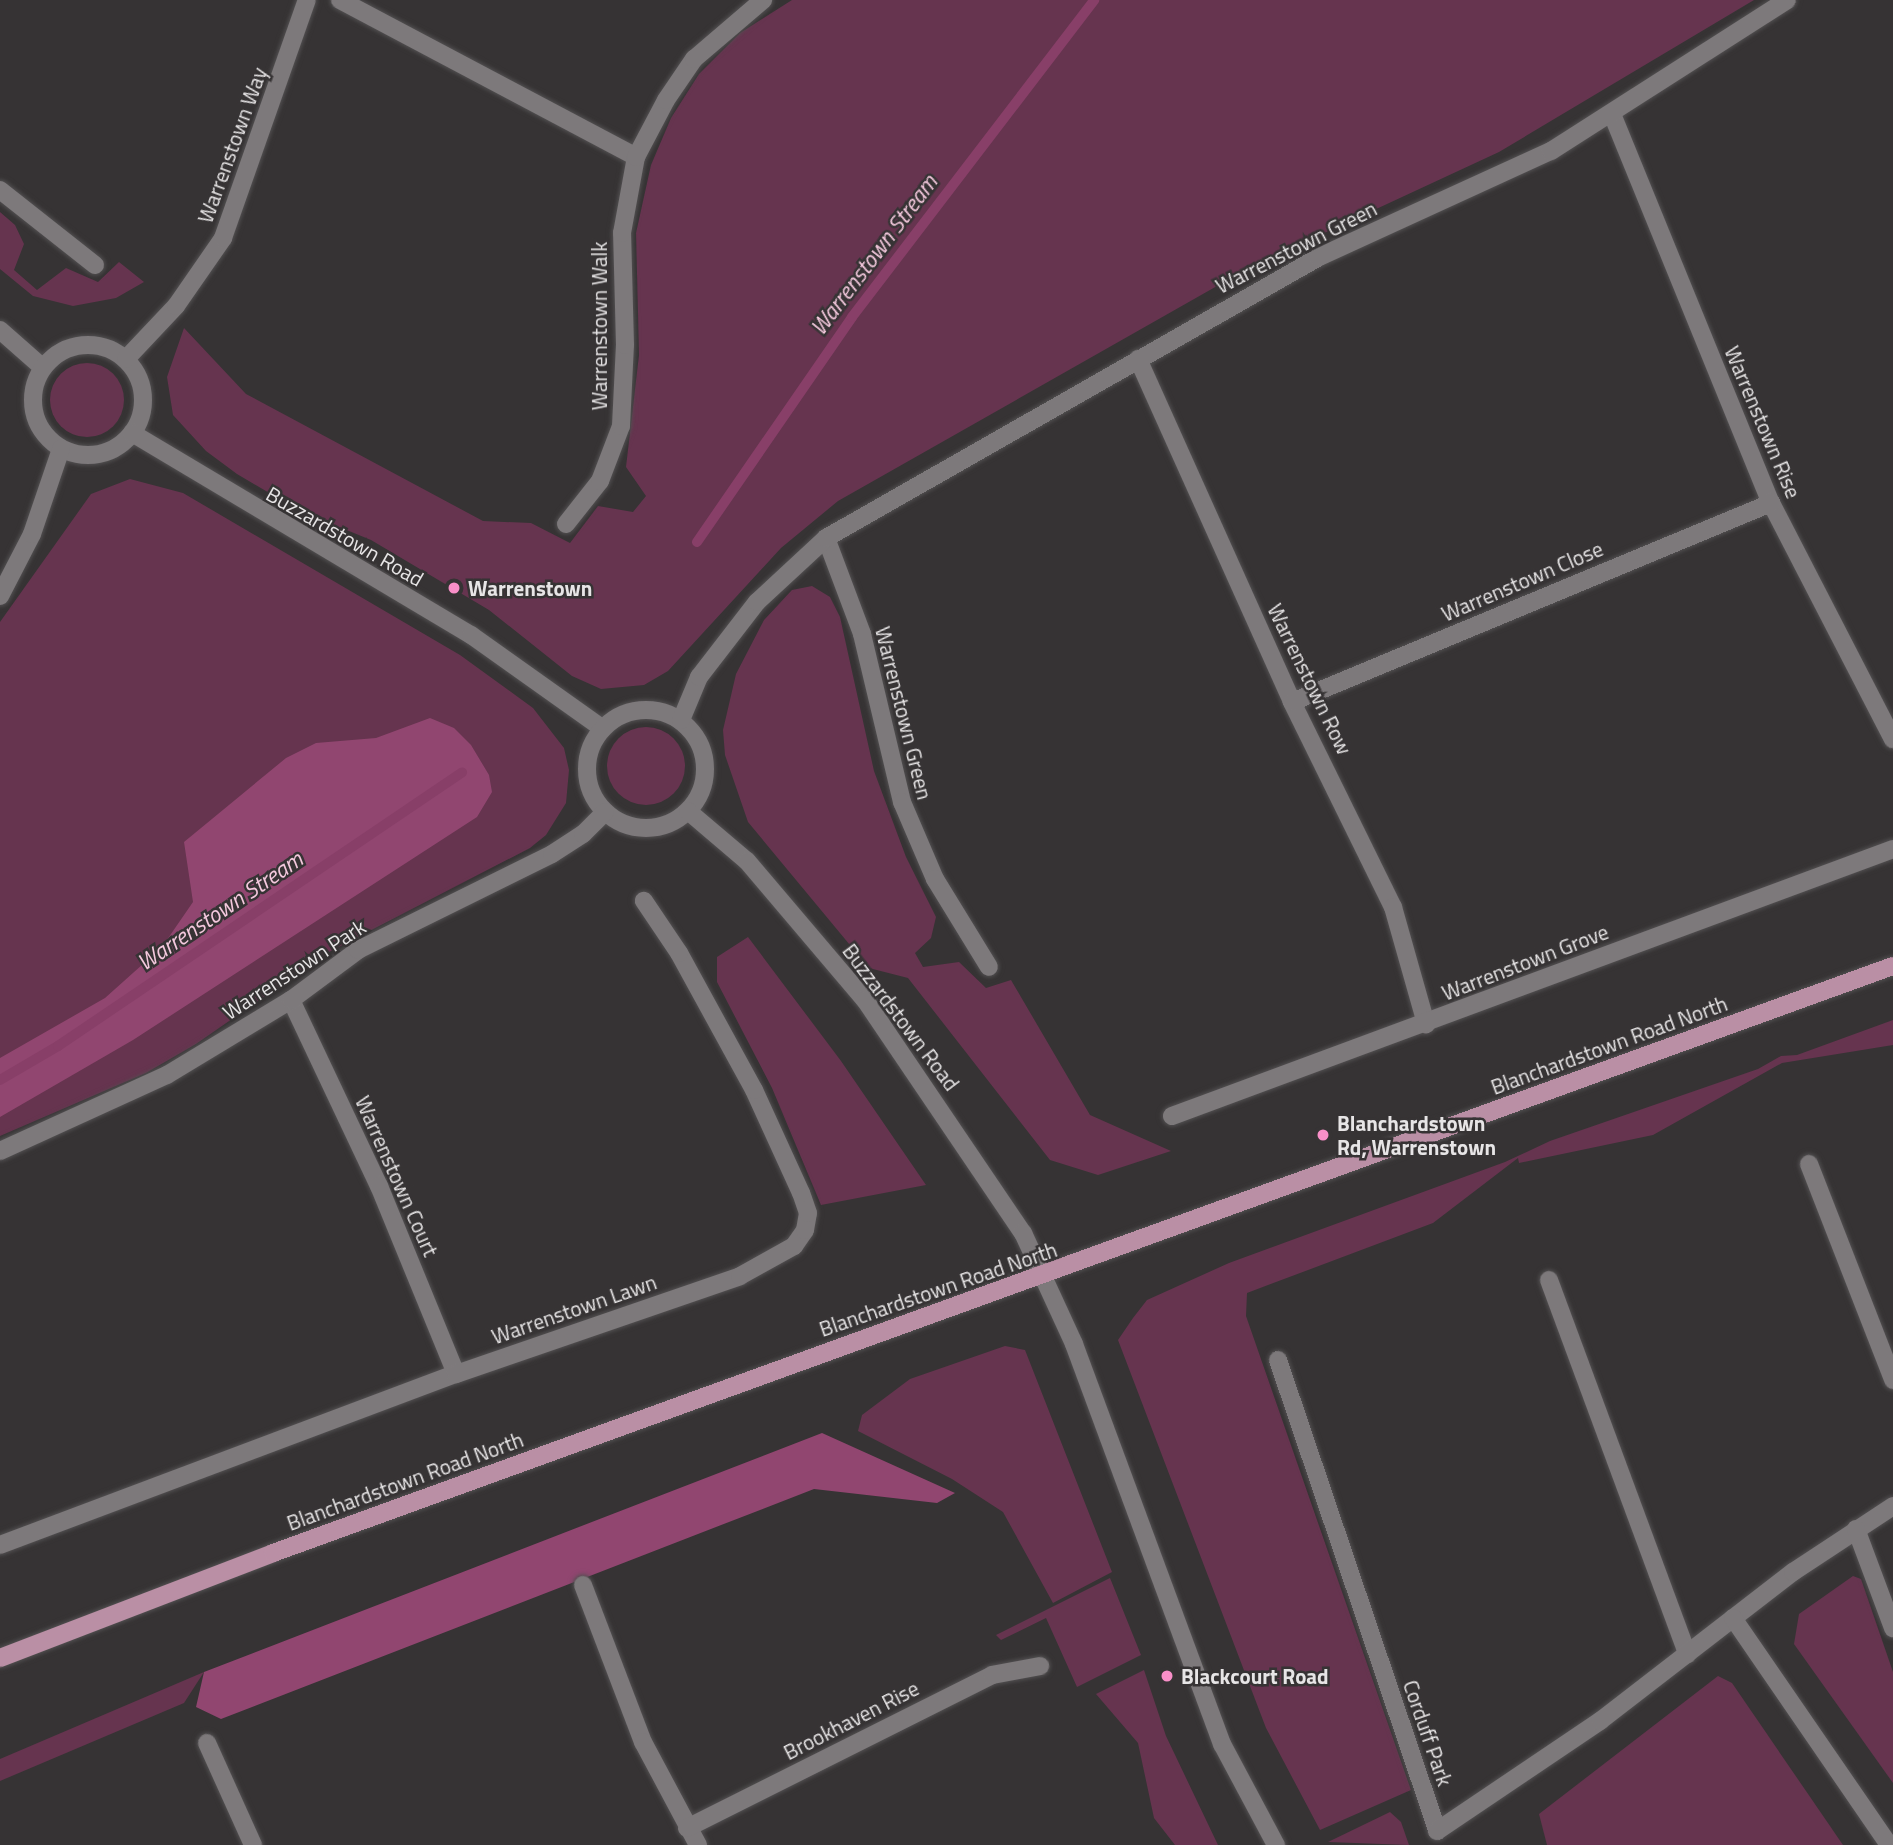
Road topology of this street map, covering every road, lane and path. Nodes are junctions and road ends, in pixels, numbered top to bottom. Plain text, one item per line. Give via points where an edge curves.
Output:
1 (307, 0) edge
2 (340, 0) edge
3 (763, 0) edge
4 (1787, 0) edge
5 (1612, 114) junction
6 (636, 157) junction
7 (0, 190) edge
8 (94, 265) dead end
9 (0, 330) edge
10 (126, 359) junction
11 (1138, 359) junction
12 (42, 367) junction
13 (132, 433) junction
14 (61, 449) junction
15 (1771, 503) junction
16 (566, 524) dead end
17 (826, 538) junction
18 (0, 596) edge
19 (1292, 702) junction
20 (681, 720) junction
21 (602, 728) junction
22 (1893, 739) edge
23 (688, 811) junction
24 (605, 812) junction
25 (1893, 849) edge
26 (643, 901) dead end
27 (989, 967) dead end
28 (1893, 967) edge
29 (291, 1000) junction
30 (1426, 1024) junction
31 (1172, 1116) dead end
32 (0, 1151) edge
33 (1809, 1164) dead end
34 (1046, 1275) junction
35 (1549, 1280) dead end
36 (1278, 1360) dead end
37 (456, 1374) junction
38 (1893, 1380) edge
39 (1893, 1506) edge
40 (1856, 1529) junction
41 (0, 1545) edge
42 (583, 1585) dead end
43 (1733, 1618) junction
44 (1893, 1629) edge
45 (1687, 1654) junction
46 (0, 1658) edge
47 (1040, 1666) dead end
48 (207, 1743) dead end
49 (687, 1828) junction
50 (253, 1845) edge
51 (698, 1845) edge
52 (1276, 1845) edge
53 (1889, 1845) edge

1 - 10 street, Warrenstown Way via 223,238 176,306
2 - 6 street
3 - 6 street, Warrenstown Walk via 694,60 666,100
4 - 5 street, Warrenstown Green
5 - 11 street, Warrenstown Green via 1551,151 1319,257
5 - 15 street, Warrenstown Rise
6 - 16 street, Warrenstown Walk via 622,233 625,345 621,426 600,481
7 - 8 street
9 - 12 street
10 - 12 street via 110,348 73,346
10 - 13 street via 139,379 144,403
11 - 17 street, Warrenstown Green
11 - 19 street, Warrenstown Row
12 - 14 street via 34,384 34,412 46,437
13 - 14 street via 107,452 76,454
13 - 21 street, Buzzardstown Road via 471,635
14 - 18 street via 32,534
15 - 19 street, Warrenstown Close
15 - 22 street, Warrenstown Rise
17 - 20 street, Warrenstown Green via 757,602 699,677
17 - 27 street, Warrenstown Green via 862,634 902,802 935,879
19 - 30 street, Warrenstown Row via 1393,907
20 - 21 street via 657,710 631,711
20 - 23 street via 700,744 706,774
21 - 24 street via 587,762 593,797
23 - 24 street via 673,822 637,828
23 - 34 street, Buzzardstown Road via 747,861 865,1000 983,1170
24 - 29 street, Warrenstown Park via 552,854 358,950
25 - 30 street, Warrenstown Grove
26 - 37 street, Warrenstown Lawn via 679,953 754,1090 802,1193 808,1213 805,1230 781,1257 740,1276
28 - 34 main road, Blanchardstown Road North
29 - 32 street, Warrenstown Park via 167,1075
29 - 37 street, Warrenstown Court via 379,1185
30 - 31 street, Warrenstown Grove
33 - 38 street
34 - 46 main road, Blanchardstown Road North via 273,1553
34 - 52 street via 1222,1744
35 - 45 street
36 - 45 street, Corduff Park via 1437,1832 1600,1721
37 - 41 street, Warrenstown Lawn
39 - 40 street, Corduff Park
40 - 43 street, Corduff Park
40 - 44 street
42 - 49 street via 643,1742
43 - 45 street, Corduff Park
43 - 53 street
47 - 49 street, Brookhaven Rise via 992,1675
48 - 50 street
49 - 51 street

